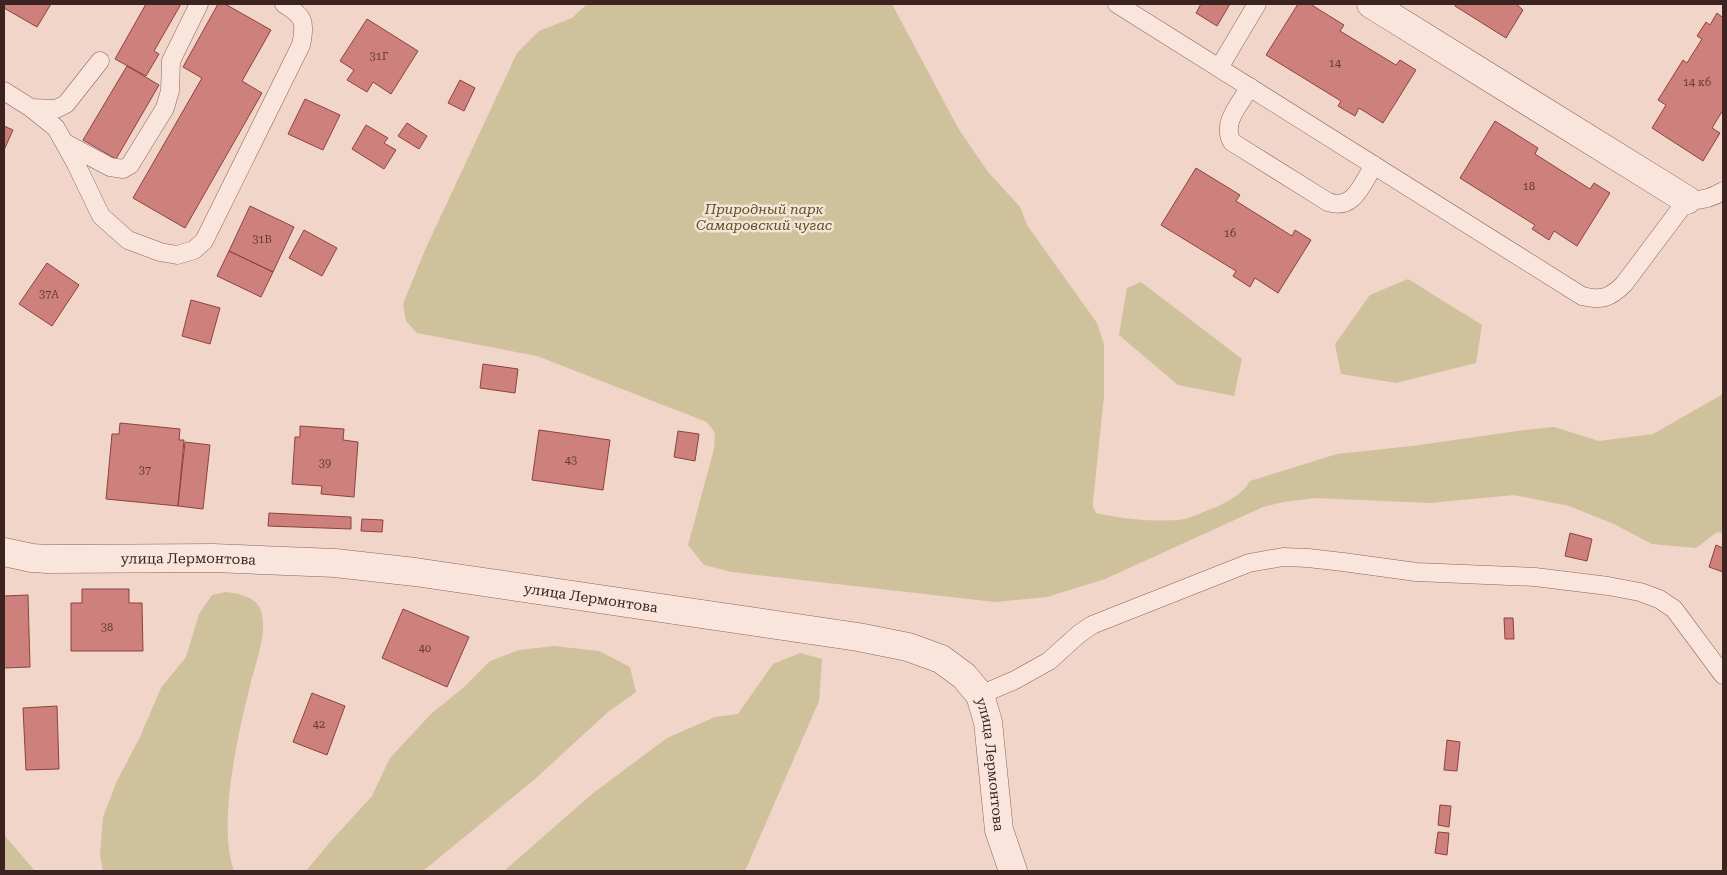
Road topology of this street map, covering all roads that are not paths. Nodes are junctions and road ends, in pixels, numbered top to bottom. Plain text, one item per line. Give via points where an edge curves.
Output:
1 (200, 4) edge
2 (284, 4) edge
3 (1116, 4) edge
4 (1257, 4) edge
5 (1371, 4) edge
6 (100, 60) dead end
7 (1219, 68) junction
8 (1250, 88) junction
9 (4, 91) edge
10 (31, 108) junction
11 (65, 143) junction
12 (1374, 165) junction
13 (1723, 190) edge
14 (1687, 200) junction
15 (4, 552) edge
16 (1723, 675) edge
17 (980, 694) junction
18 (1014, 871) edge

1 - 11 lane via 171,61 170,91 164,108 130,166 122,169 110,167
2 - 11 lane via 298,12 303,21 305,29 301,45 204,241 194,250 177,255 160,252 128,240 114,229 101,216
3 - 7 lane
4 - 7 lane
5 - 14 street
6 - 10 lane via 66,104 56,109
7 - 8 lane
8 - 12 lane
8 - 12 lane via 1230,119 1228,136 1232,142 1328,202 1342,205 1351,201
9 - 10 lane
10 - 11 lane via 56,128
12 - 14 lane via 1582,296 1592,299 1615,293
13 - 14 lane via 1700,200
15 - 17 street, улица Лермонтова via 48,559 214,558 335,563 858,636 908,647 941,659 964,676
16 - 17 lane via 1674,609 1640,592 1536,577 1416,572 1283,557 1249,562 1092,625 1050,661
17 - 18 street, улица Лермонтова via 988,722 999,830

